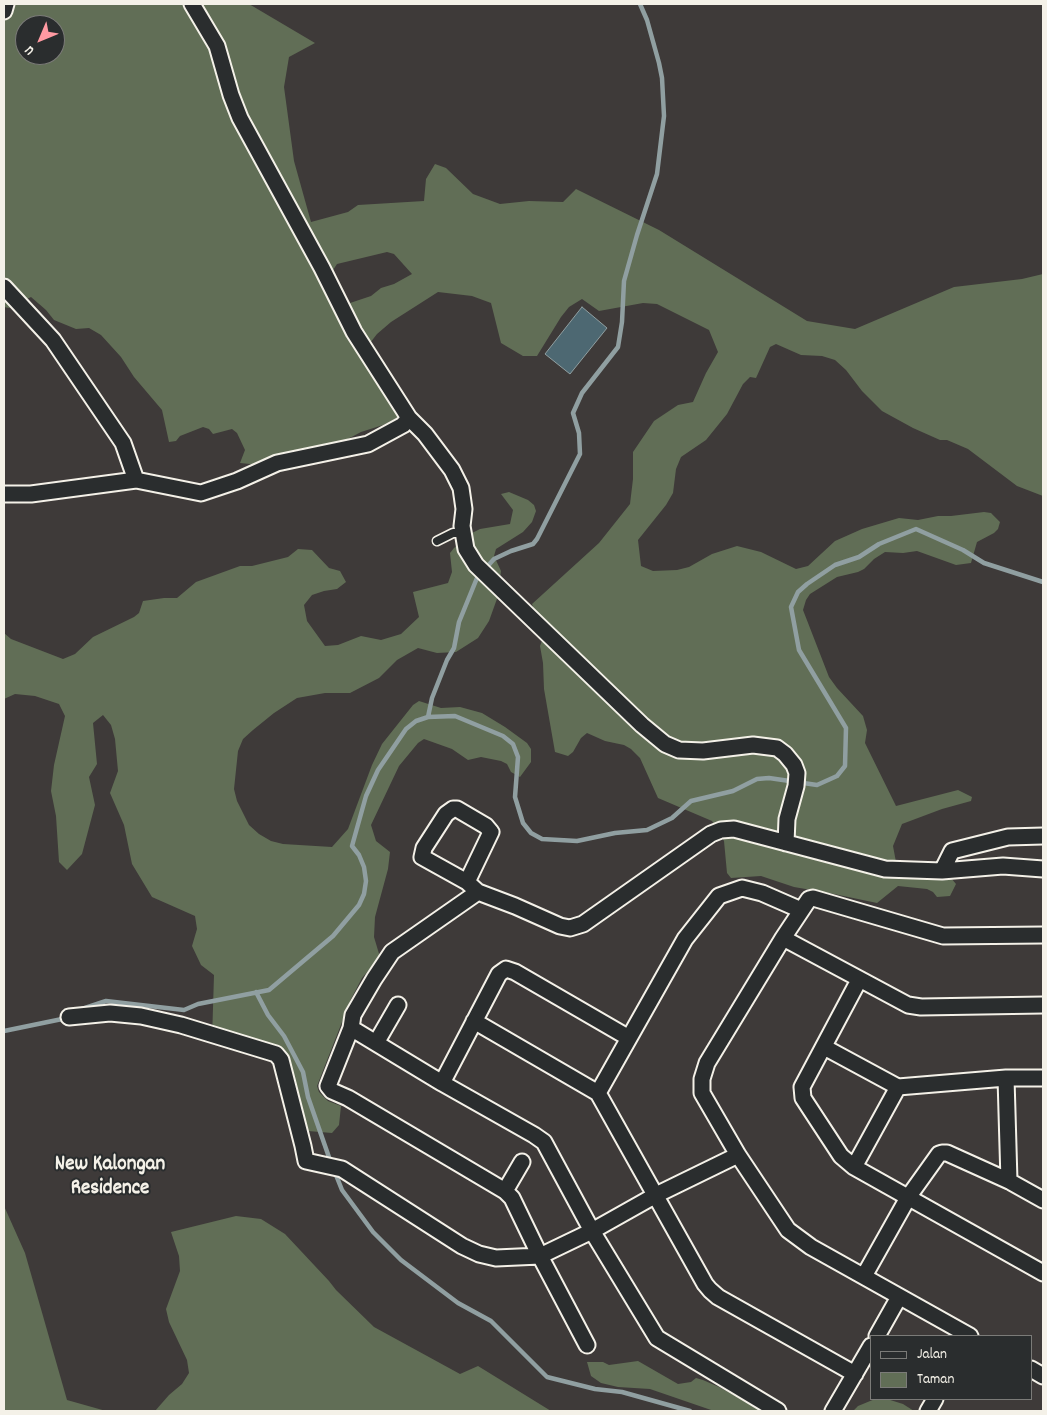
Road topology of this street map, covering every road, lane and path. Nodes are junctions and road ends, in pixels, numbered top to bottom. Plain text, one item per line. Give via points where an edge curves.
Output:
1 (6, 4) edge
2 (192, 4) edge
3 (4, 11) edge
4 (4, 287) edge
5 (409, 418) junction
6 (136, 480) junction
7 (4, 494) edge
8 (463, 533) junction
9 (437, 541) dead end
10 (1043, 836) edge
11 (786, 843) junction
12 (1043, 869) edge
13 (942, 871) junction
14 (472, 887) junction
15 (801, 910) junction
16 (1043, 935) edge
17 (783, 938) junction
18 (859, 980) junction
19 (398, 1005) dead end
20 (1043, 1005) edge
21 (69, 1017) dead end
22 (474, 1021) junction
23 (350, 1028) junction
24 (629, 1038) junction
25 (376, 1043) junction
26 (824, 1047) junction
27 (1006, 1078) junction
28 (1043, 1078) edge
29 (442, 1084) junction
30 (898, 1087) junction
31 (598, 1093) junction
32 (738, 1155) junction
33 (522, 1162) dead end
34 (854, 1166) junction
35 (1009, 1181) junction
36 (505, 1191) junction
37 (656, 1195) junction
38 (909, 1196) junction
39 (1043, 1200) edge
40 (592, 1232) junction
41 (540, 1256) junction
42 (1043, 1272) edge
43 (864, 1276) junction
44 (899, 1297) junction
45 (877, 1335) edge
46 (968, 1335) edge
47 (587, 1345) dead end
48 (870, 1348) edge
49 (1032, 1370) edge
50 (855, 1374) junction
51 (1043, 1376) edge
52 (934, 1400) edge
53 (778, 1411) edge
54 (833, 1411) edge
55 (928, 1411) edge

1 - 3 street
2 - 5 street via 217,46 240,118 354,332
4 - 6 street via 53,340 123,443
5 - 6 street via 403,425 368,444 276,463 201,494
5 - 8 street via 426,434 461,488
6 - 7 street via 31,494
8 - 9 lane via 453,533
8 - 11 street via 466,549 476,565 665,744 679,750 695,751 753,745 777,748 794,765 797,780 787,819
10 - 13 street via 1008,837 952,851
11 - 13 street via 885,869
11 - 14 street via 734,829 711,834 583,924 570,928
12 - 13 street via 1003,866
14 - 14 street via 422,857 424,848 446,814 453,809 486,826 491,832
14 - 23 street via 392,952 353,1015
15 - 16 street via 813,898 943,936
15 - 17 street
15 - 24 street via 742,888 719,896 685,940
17 - 18 street
17 - 32 street via 707,1063 702,1079 702,1093
18 - 20 street via 908,1005 921,1007
18 - 26 street
19 - 25 street
21 - 41 street via 110,1013 141,1016 276,1054 281,1060 306,1162 342,1169 479,1254 496,1258
22 - 24 street via 499,974 506,969
22 - 29 street
22 - 31 street
23 - 25 street
23 - 36 street via 329,1082 332,1091
24 - 31 street
25 - 29 street
26 - 30 street
26 - 34 street via 802,1087 803,1098 841,1156
27 - 28 street
27 - 30 street
27 - 35 street
29 - 40 street via 544,1142
30 - 34 street
31 - 37 street
32 - 37 street
32 - 43 street via 788,1230 811,1247
33 - 36 street
34 - 38 street
35 - 38 street via 942,1153
35 - 39 street
36 - 41 street via 512,1198
37 - 40 street
37 - 50 street via 710,1290
38 - 42 street
38 - 43 street
40 - 41 street
40 - 53 street via 657,1338
41 - 47 street
43 - 44 street
44 - 45 street
44 - 46 street
48 - 50 street
49 - 51 street
50 - 54 street
52 - 55 street

